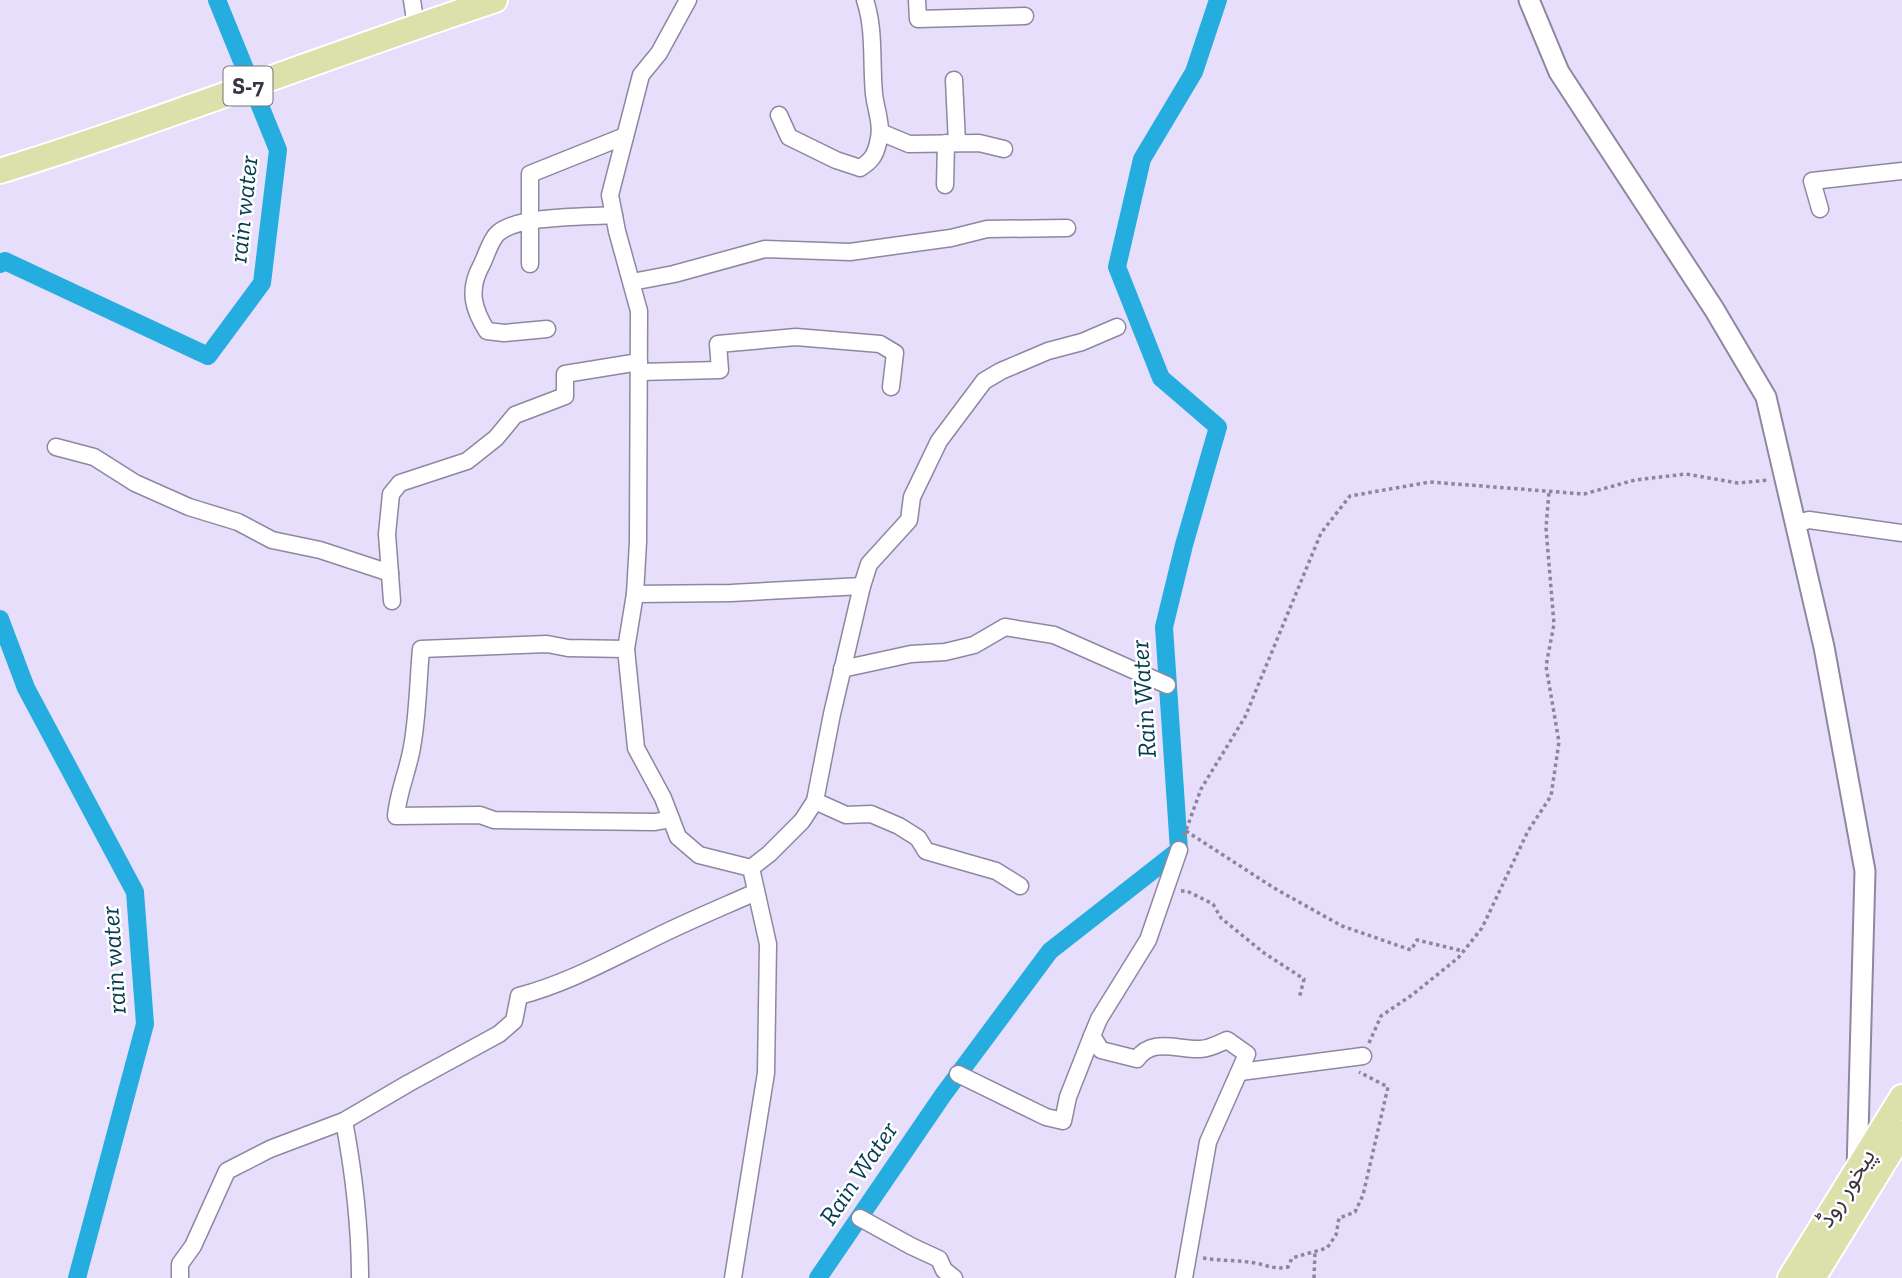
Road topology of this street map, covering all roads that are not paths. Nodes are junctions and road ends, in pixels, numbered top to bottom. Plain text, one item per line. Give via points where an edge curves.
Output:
1 (412, 0) edge
2 (495, 0) edge
3 (688, 0) edge
4 (865, 0) edge
5 (917, 0) edge
6 (1529, 0) edge
7 (1025, 16) dead end
8 (416, 26) junction
9 (954, 80) dead end
10 (779, 115) dead end
11 (880, 132) junction
12 (625, 136) junction
13 (952, 143) junction
14 (1004, 149) dead end
15 (1902, 170) edge
16 (0, 171) edge
17 (945, 185) dead end
18 (1820, 209) dead end
19 (614, 215) junction
20 (530, 222) junction
21 (1067, 228) dead end
22 (530, 264) dead end
23 (632, 282) junction
24 (1117, 327) dead end
25 (547, 329) dead end
26 (639, 367) junction
27 (891, 387) dead end
28 (56, 447) dead end
29 (1796, 524) junction
30 (1902, 533) edge
31 (390, 573) junction
32 (862, 586) junction
33 (635, 594) junction
34 (392, 601) dead end
35 (626, 649) junction
36 (842, 669) junction
37 (1167, 685) dead end
38 (815, 801) junction
39 (671, 819) junction
40 (1179, 850) road end
41 (751, 868) junction
42 (1020, 886) dead end
43 (756, 892) junction
44 (1092, 1036) junction
45 (1363, 1056) road end
46 (1240, 1072) junction
47 (958, 1074) dead end
48 (1902, 1097) edge
49 (344, 1121) junction
50 (1902, 1133) edge
51 (1857, 1172) junction
52 (1857, 1207) junction
53 (860, 1218) dead end
54 (180, 1278) edge
55 (360, 1278) edge
56 (733, 1278) edge
57 (954, 1278) edge
58 (1184, 1278) edge
59 (1790, 1278) edge
60 (1814, 1278) edge

1 - 8 street
2 - 8 main road, S-7
3 - 12 street via 659,53 641,75
4 - 11 street
5 - 7 street via 918,19
6 - 29 street via 1559,72 1766,397
8 - 16 main road, S-7
9 - 13 street
10 - 11 street via 789,136 860,168 872,160
11 - 13 street via 909,144
12 - 19 street via 610,195
12 - 20 street via 530,174
13 - 14 street
13 - 17 street
15 - 18 street via 1812,181
19 - 20 street
19 - 23 street
20 - 22 street
20 - 25 street via 515,223 496,234 475,278 472,297 487,331
21 - 23 street via 987,229 850,252 765,249
23 - 26 street via 639,311
24 - 32 street via 1048,351 984,381 939,441 912,497 909,520 869,564
26 - 27 street via 720,370 718,344 796,337 880,344 895,353
26 - 31 street via 565,374 565,396 515,415 467,461 400,483 391,494
26 - 33 street
28 - 31 street via 93,457 135,483 238,522 272,540
29 - 30 street via 1809,520
29 - 51 street via 1865,871
31 - 34 street
32 - 33 street
32 - 36 street
33 - 35 street
35 - 39 street via 636,748
35 - 39 street via 547,644 421,649 418,710 396,816
36 - 37 street via 974,645 1005,627 1054,635
36 - 38 street
38 - 41 street via 802,821
38 - 42 street via 846,815 871,814 918,838 926,851 996,871
39 - 41 street via 678,837 699,855
40 - 44 street via 1148,940
41 - 43 street
43 - 49 street via 598,968 519,996 514,1021 499,1034
43 - 56 street via 768,944 766,1073
44 - 46 street via 1101,1050 1137,1059 1158,1044 1204,1049 1227,1040 1247,1054
44 - 47 street via 1063,1121
45 - 46 street
46 - 58 street via 1208,1142
48 - 51 main road, پیخور روڈ
49 - 54 street via 227,1171 180,1264
49 - 55 street via 359,1214
50 - 52 main road, پیخور روڈ
51 - 52 street
51 - 59 main road, پیخور روڈ
52 - 60 main road, پیخور روڈ
53 - 57 street via 939,1259

